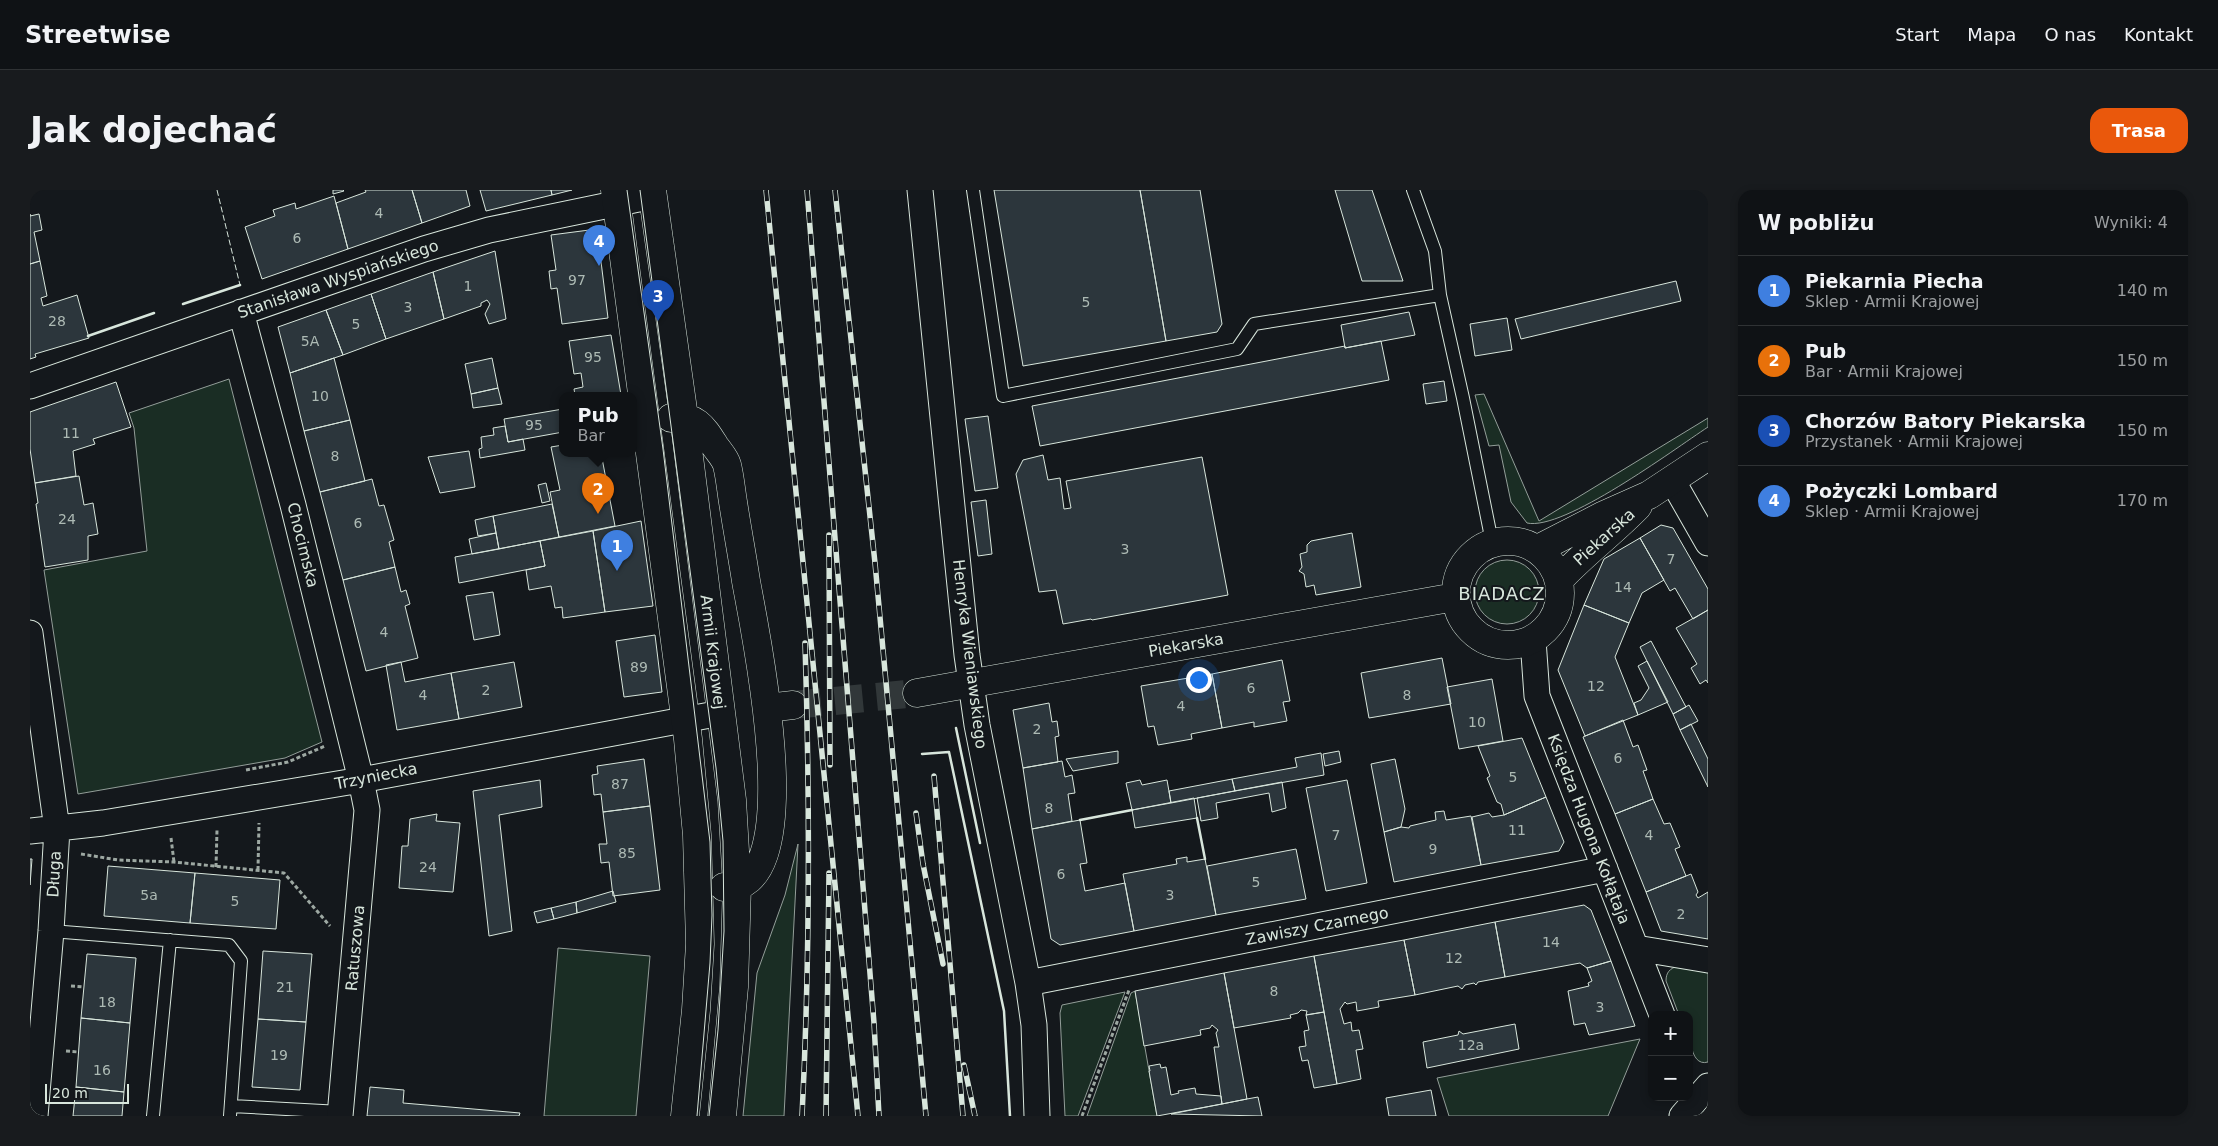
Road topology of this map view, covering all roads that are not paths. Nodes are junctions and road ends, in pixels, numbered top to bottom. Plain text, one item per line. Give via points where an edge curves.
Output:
1 (920, 190) edge
2 (973, 190) edge
3 (1413, 190) edge
4 (653, 193) edge
5 (616, 196) edge
6 (1440, 295) junction
7 (241, 312) junction
8 (30, 386) edge
9 (684, 416) junction
10 (647, 422) junction
11 (1708, 456) edge
12 (1672, 480) junction
13 (1649, 495) junction
14 (1492, 542) junction
15 (1708, 543) edge
16 (1538, 549) junction
17 (1559, 580) junction
18 (1456, 597) junction
19 (30, 633) edge
20 (1532, 640) junction
21 (971, 684) junction
22 (917, 693) tunnel mouth
23 (721, 712) junction
24 (684, 719) junction
25 (361, 780) junction
26 (57, 829) junction
27 (30, 831) edge
28 (1605, 869) junction
29 (698, 874) junction
30 (737, 885) junction
31 (51, 931) junction
32 (170, 940) junction
33 (1636, 948) junction
34 (1708, 960) edge
35 (1028, 983) junction
36 (1660, 1011) edge
37 (230, 1111) edge
38 (340, 1114) edge
39 (35, 1116) edge
40 (153, 1116) edge
41 (685, 1116) edge
42 (722, 1116) edge
43 (1037, 1116) edge

1 - 21 street, Henryka Wieniawskiego
2 - 6 lane via 1003,396 1237,349 1254,324
3 - 6 lane via 1435,251
4 - 5 street, Stanisława Wyspiańskiego
4 - 9 street, Armii Krajowej
5 - 7 street, Stanisława Wyspiańskiego via 424,249
5 - 10 street
6 - 14 lane
7 - 8 street, Stanisława Wyspiańskiego
7 - 25 street, Chocimska
9 - 10 street
9 - 23 street, Armii Krajowej
9 - 30 street via 702,426 726,464 780,707 767,849 756,871
10 - 24 street
11 - 12 street, Piekarska
12 - 13 street, Piekarska
12 - 15 street
13 - 16 street, Piekarska
13 - 17 street, Piekarska
14 - 16 street via 1511,541
14 - 18 street via 1471,556 1462,568
16 - 17 street via 1549,560
17 - 20 street via 1560,601 1556,615 1548,627
18 - 20 street via 1459,611 1477,636 1506,645
18 - 21 street, Piekarska
19 - 26 street, Długa
20 - 28 street, Księdza Hugona Kołłątaja via 1537,696
21 - 22 street, Piekarska
21 - 35 street, Henryka Wieniawskiego
23 - 24 street, Trzyniecka
23 - 30 street, Armii Krajowej via 732,800
24 - 25 street, Trzyniecka
24 - 29 street via 693,790
25 - 26 street, Trzyniecka
25 - 38 street, Ratuszowa via 367,810
26 - 27 street, Trzyniecka
26 - 31 street, Długa
28 - 33 street, Księdza Hugona Kołłątaja
28 - 35 street, Zawiszy Czarnego
29 - 30 street via 718,886
29 - 41 street via 698,975
30 - 42 street, Armii Krajowej via 734,987
31 - 32 lane
31 - 39 street, Długa
32 - 37 lane via 229,945 241,960
32 - 40 lane
33 - 34 street
33 - 36 street, Księdza Hugona Kołłątaja
35 - 43 street, Henryka Wieniawskiego via 1034,1025
37 - 38 lane

